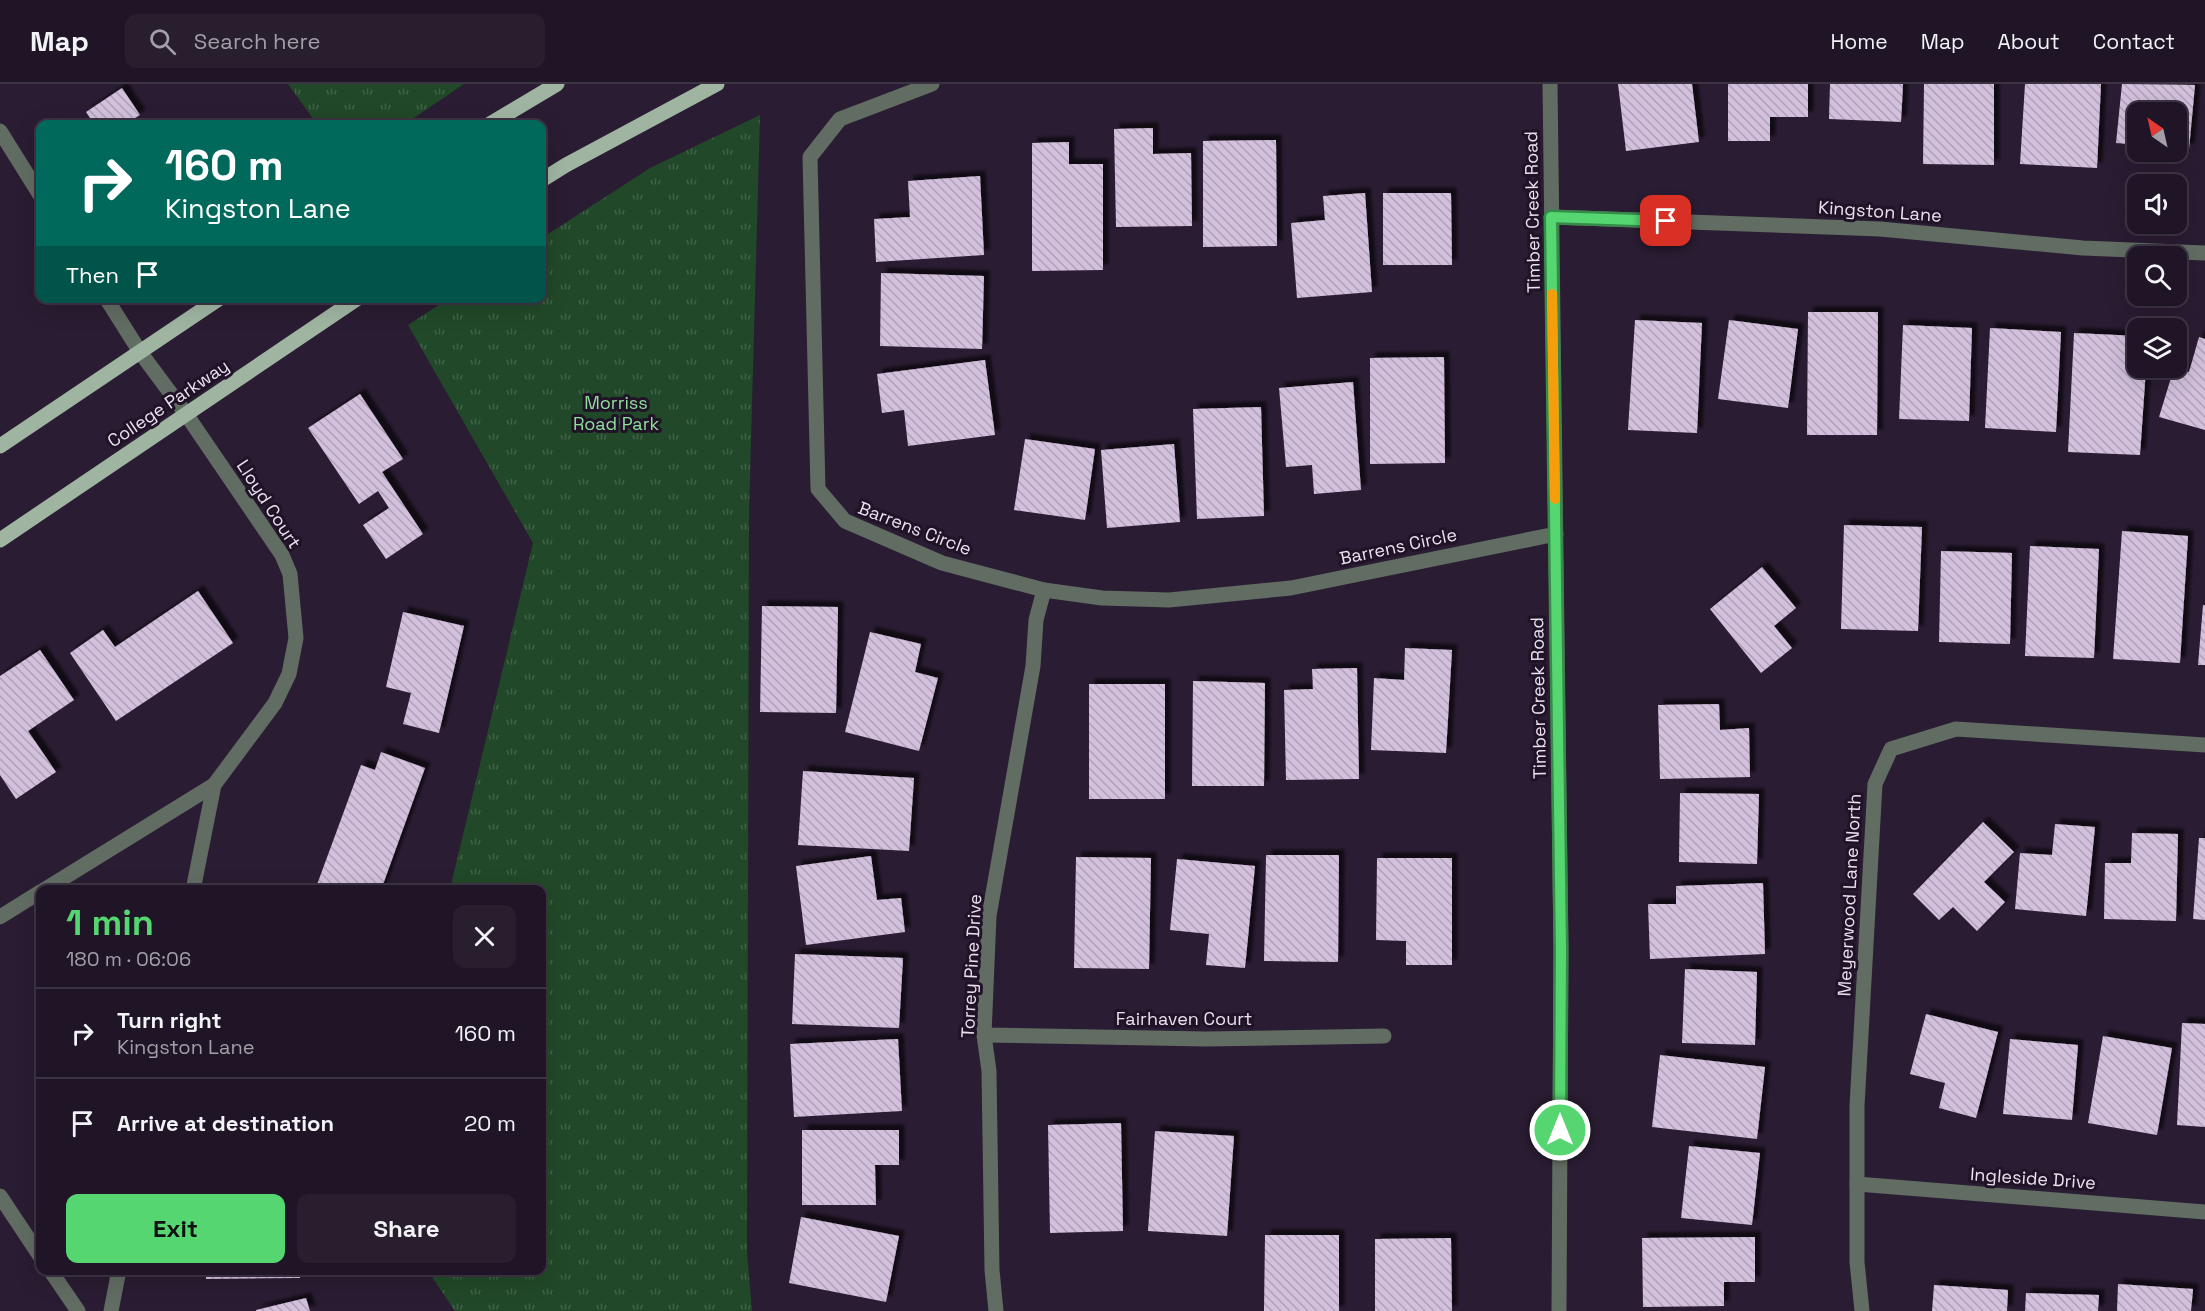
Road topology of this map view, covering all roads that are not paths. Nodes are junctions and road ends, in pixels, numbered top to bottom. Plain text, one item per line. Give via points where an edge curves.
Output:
1 (558, 84) edge
2 (717, 84) edge
3 (932, 84) edge
4 (1550, 84) edge
5 (497, 120) edge
6 (0, 131) edge
7 (546, 178) edge
8 (36, 189) edge
9 (1551, 217) junction
10 (2205, 253) edge
11 (109, 303) edge
12 (213, 303) edge
13 (351, 303) edge
14 (140, 352) junction
15 (186, 414) junction
16 (0, 446) edge
17 (1556, 534) junction
18 (0, 540) edge
19 (1044, 590) junction
20 (2205, 745) edge
21 (214, 785) junction
22 (52, 885) edge
23 (194, 885) edge
24 (36, 894) edge
25 (0, 917) edge
26 (984, 1035) junction
27 (1384, 1036) dead end
28 (1857, 1184) junction
29 (0, 1196) edge
30 (2205, 1212) edge
31 (36, 1250) edge
32 (53, 1275) edge
33 (118, 1275) edge
34 (78, 1311) edge
35 (111, 1311) edge
36 (996, 1311) edge
37 (1559, 1311) edge
38 (1862, 1311) edge

1 - 5 main road
2 - 7 main road
3 - 19 street, Barrens Circle via 840,119 810,157 818,489 844,521 942,563
4 - 9 street, Timber Creek Road
6 - 8 street
9 - 10 street, Kingston Lane via 1880,229 2083,248
9 - 17 street, Timber Creek Road
11 - 14 street, Lloyd Court
12 - 14 main road
13 - 15 main road, College Parkway
14 - 15 street, Lloyd Court
14 - 16 main road
15 - 18 main road, College Parkway
15 - 21 street, Lloyd Court via 282,555 290,574 296,638 289,674 275,703
17 - 19 street, Barrens Circle via 1291,588 1169,600 1102,598
17 - 37 street, Timber Creek Road via 1561,949
19 - 26 street, Torrey Pine Drive via 989,916
20 - 28 street, Meyerwood Lane North via 1956,729 1891,749 1875,784 1857,1106
21 - 22 street, Lloyd Court
21 - 23 street, Lloyd Court
24 - 25 street
26 - 27 street, Fairhaven Court via 1206,1039
26 - 36 street, Torrey Pine Drive via 989,1071
28 - 30 street, Ingleside Drive
28 - 38 street, Meyerwood Lane North via 1857,1262
29 - 31 street
32 - 34 street
33 - 35 street

